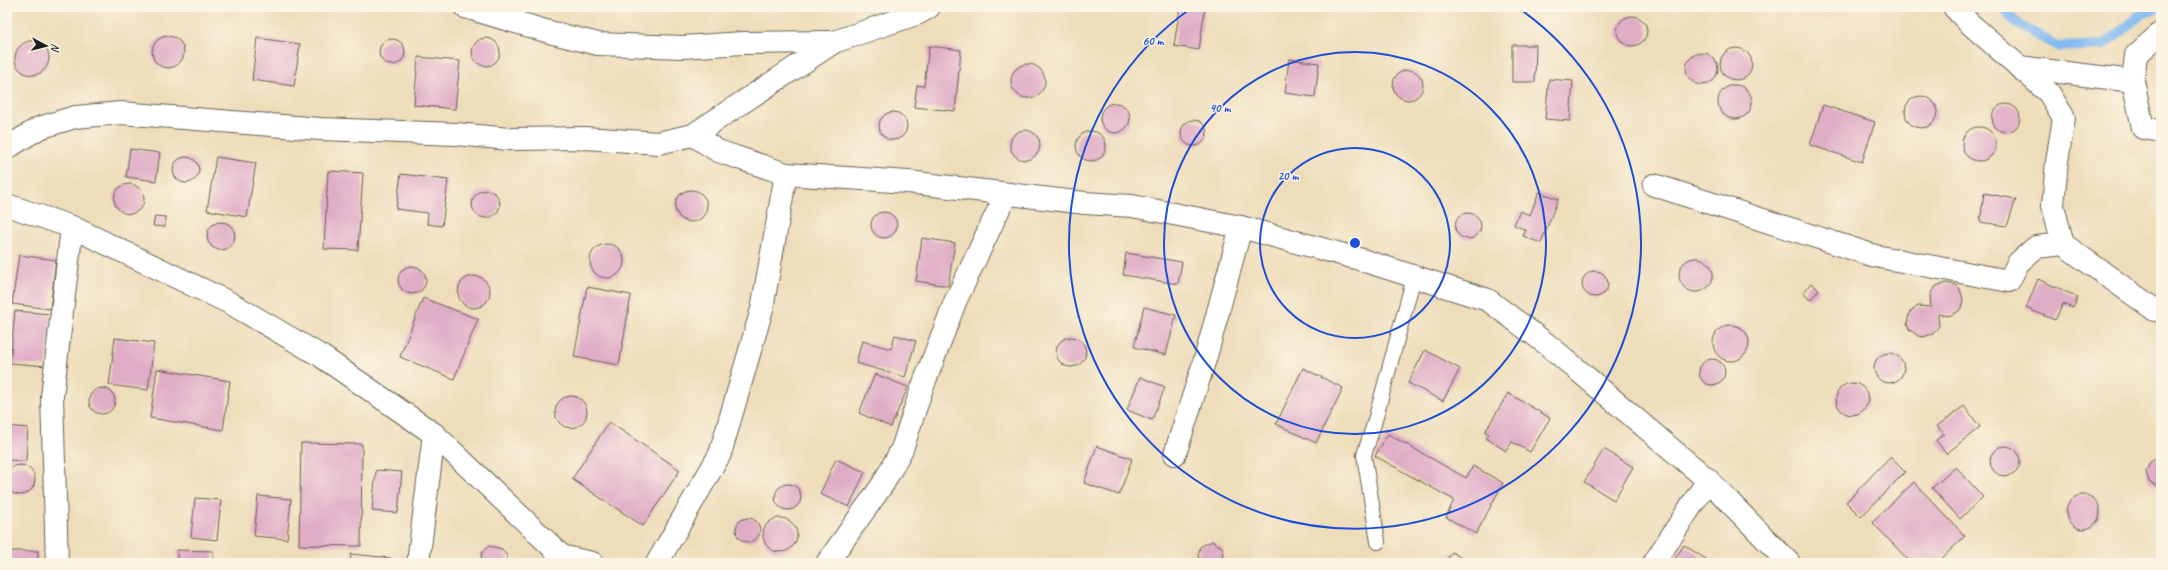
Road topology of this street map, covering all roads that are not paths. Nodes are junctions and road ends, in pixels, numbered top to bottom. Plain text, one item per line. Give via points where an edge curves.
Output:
1 (465, 7) edge
2 (1954, 7) edge
3 (922, 9) edge
4 (2161, 33) edge
5 (834, 42) junction
6 (2019, 67) junction
7 (2133, 81) junction
8 (2161, 132) edge
9 (693, 135) junction
10 (7, 148) edge
11 (786, 174) junction
12 (1654, 185) dead end
13 (1006, 194) junction
14 (7, 205) edge
15 (72, 227) junction
16 (1241, 227) junction
17 (2063, 244) junction
18 (1414, 277) junction
19 (2161, 311) edge
20 (434, 434) junction
21 (1175, 454) dead end
22 (1708, 480) junction
23 (1378, 542) dead end
24 (567, 560) edge
25 (56, 563) edge
26 (418, 563) edge
27 (592, 563) edge
28 (657, 563) edge
29 (827, 563) edge
30 (1654, 563) edge
31 (1789, 563) edge

1 - 5 street via 598,44 683,47 742,43
2 - 6 street
3 - 5 street
4 - 7 street via 2136,55
5 - 9 street
6 - 7 street
6 - 17 street via 2049,93 2064,118 2053,206
7 - 8 street via 2143,128
9 - 10 street via 658,143 584,138 510,139 456,134 320,129 121,113 75,116 39,128
9 - 11 street via 718,151
11 - 13 street via 908,182
11 - 28 street via 762,309 720,454
12 - 17 street via 1875,256 2009,281 2018,263 2036,247
13 - 16 street via 1132,206
13 - 29 street via 955,302 902,449 883,484
14 - 15 street
15 - 20 street via 230,302 321,356
15 - 25 street via 52,397
16 - 18 street via 1359,259
16 - 21 street via 1206,356
17 - 19 street via 2155,310
18 - 22 street via 1488,300 1548,345
18 - 23 lane via 1364,455
20 - 24 street
20 - 26 street
22 - 30 street
22 - 31 street
24 - 27 street

